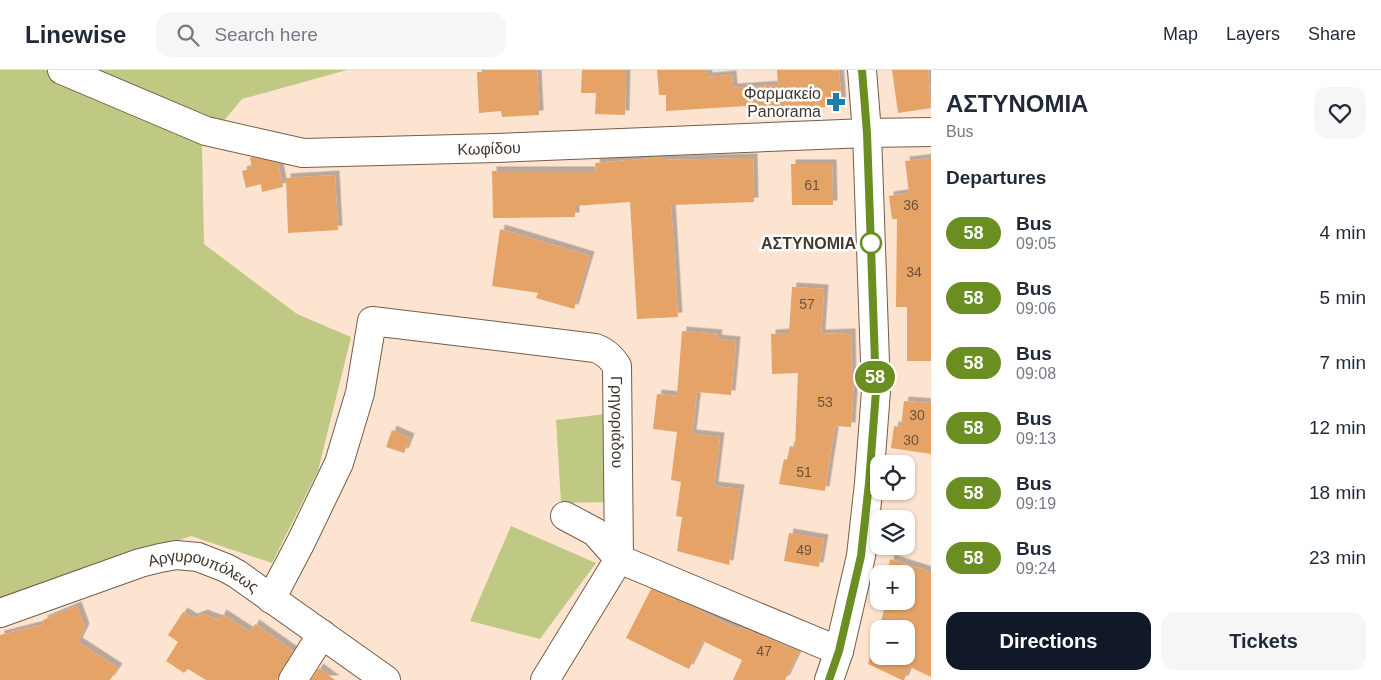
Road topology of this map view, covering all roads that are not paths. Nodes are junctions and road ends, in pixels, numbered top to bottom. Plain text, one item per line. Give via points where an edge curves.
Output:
1 (62, 70) edge
2 (862, 70) edge
3 (931, 132) edge
4 (867, 133) junction
5 (565, 516) dead end
6 (619, 559) junction
7 (270, 599) junction
8 (0, 613) edge
9 (322, 634) junction
10 (839, 651) junction
11 (833, 679) edge
12 (292, 680) edge
13 (386, 680) edge
14 (545, 680) edge

1 - 4 street, Κωφίδου via 206,131 303,153
2 - 4 street
3 - 4 street, Κωφίδου
4 - 10 street via 876,391 861,556
5 - 6 street via 595,532
6 - 7 street, Γρηγοριάδου via 617,366 612,358 595,348 372,321 360,393 338,464
6 - 10 street
6 - 14 street
7 - 8 street, Αργυρουπόλεως via 226,568 198,557 176,555 140,563
7 - 9 street, Αργυρουπόλεως
9 - 12 street
9 - 13 street, Αργυρουπόλεως
10 - 11 street

